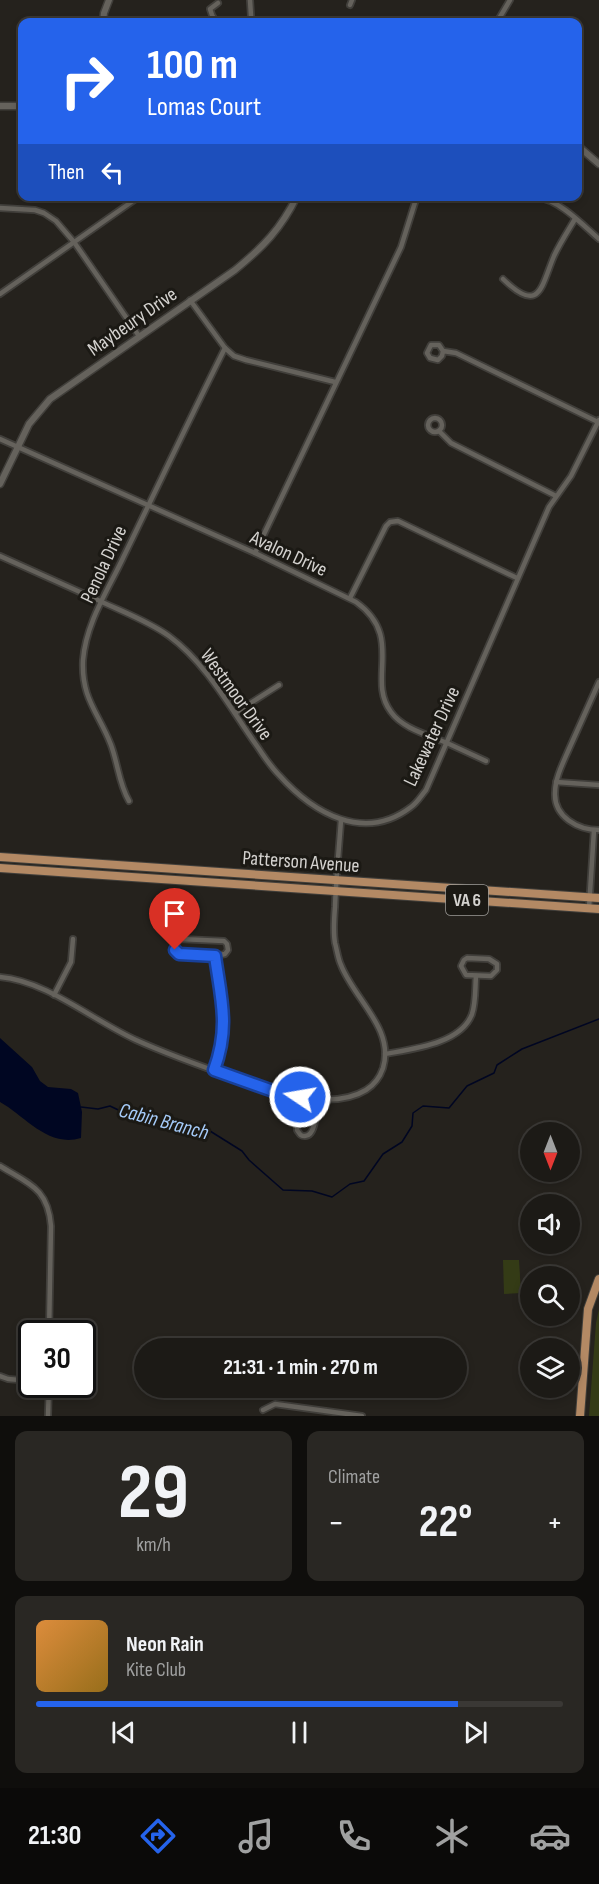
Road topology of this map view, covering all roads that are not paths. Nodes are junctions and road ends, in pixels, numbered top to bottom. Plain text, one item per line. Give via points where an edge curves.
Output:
1 (109, 0) edge
2 (250, 0) edge
3 (510, 0) edge
4 (218, 3) dead end
5 (103, 18) edge
6 (214, 18) edge
7 (250, 18) edge
8 (499, 18) edge
9 (0, 106) edge
10 (18, 106) edge
11 (582, 149) edge
12 (599, 164) edge
13 (133, 201) edge
14 (294, 201) edge
15 (415, 201) edge
16 (551, 201) edge
17 (0, 208) edge
18 (575, 219) junction
19 (599, 238) edge
20 (74, 242) junction
21 (503, 279) dead end
22 (0, 294) edge
23 (190, 300) junction
24 (139, 336) junction
25 (225, 348) junction
26 (443, 351) dead end
27 (335, 382) junction
28 (598, 421) edge
29 (439, 431) dead end
30 (0, 439) edge
31 (18, 447) junction
32 (0, 484) edge
33 (556, 496) junction
34 (148, 505) junction
35 (255, 554) junction
36 (0, 556) edge
37 (517, 578) junction
38 (350, 598) junction
39 (102, 602) junction
40 (599, 682) edge
41 (279, 685) dead end
42 (235, 713) junction
43 (447, 743) junction
44 (486, 761) dead end
45 (556, 782) junction
46 (599, 785) edge
47 (129, 801) dead end
48 (341, 820) junction
49 (596, 830) edge
50 (0, 857) edge
51 (0, 868) edge
52 (336, 880) junction
53 (336, 891) junction
54 (590, 897) junction
55 (599, 898) edge
56 (589, 908) junction
57 (599, 909) edge
58 (73, 939) dead end
59 (215, 956) junction
60 (476, 976) junction
61 (0, 977) edge
62 (54, 995) junction
63 (385, 1054) junction
64 (214, 1070) junction
65 (300, 1097) junction
66 (316, 1099) junction
67 (0, 1166) edge
68 (599, 1279) edge
69 (49, 1320) edge
70 (0, 1376) edge
71 (18, 1380) edge
72 (49, 1398) edge
73 (263, 1410) dead end
74 (48, 1416) edge
75 (362, 1416) edge
76 (580, 1416) edge

1 - 5 street
2 - 7 street
3 - 8 street
4 - 6 street via 210,9
9 - 10 street
11 - 12 street
13 - 20 street
14 - 23 street, Maybeury Drive via 266,244
15 - 27 street via 401,247
16 - 18 street
17 - 20 street via 44,213
18 - 19 street
18 - 21 street via 539,292 521,294
20 - 22 street
20 - 24 street
23 - 24 street, Maybeury Drive
23 - 25 street
24 - 31 street, Maybeury Drive via 50,399 29,424
25 - 27 street via 246,360
25 - 34 street, Penola Drive
26 - 28 street via 456,352
27 - 35 street
28 - 33 street, Lakewater Drive via 571,476
29 - 33 street via 451,443
30 - 31 street, Avalon Drive
31 - 32 street, Maybeury Drive
31 - 34 street, Avalon Drive
33 - 37 street, Lakewater Drive
34 - 35 street, Avalon Drive
34 - 39 street, Penola Drive
35 - 38 street, Avalon Drive
36 - 39 street, Westmoor Drive
37 - 38 street via 398,521 386,526
37 - 43 street, Lakewater Drive
38 - 43 street, Avalon Drive via 366,610 380,632 384,654 382,693 390,711 402,723
39 - 42 street, Westmoor Drive via 152,625 184,649
39 - 47 street, Penola Drive via 86,641 85,686 110,742 122,790
40 - 45 street
41 - 42 street
42 - 48 street, Westmoor Drive via 279,776 303,797
43 - 44 street, Avalon Drive
43 - 48 street, Lakewater Drive via 426,790 413,806 397,817 376,823
45 - 46 street
45 - 49 street via 556,803 563,816 576,825
48 - 52 street
49 - 54 street
50 - 52 main road, Patterson Avenue / VA 6
51 - 53 main road, Patterson Avenue / VA 6
52 - 53 street
52 - 54 main road, Patterson Avenue / VA 6
53 - 56 main road, Patterson Avenue / VA 6
53 - 63 street via 334,940 341,965 372,1014
54 - 55 main road, Patterson Avenue / VA 6
54 - 56 street
56 - 57 main road, Patterson Avenue / VA 6
58 - 62 street via 71,962
59 - 59 street via 227,952 228,944 180,939 175,945 179,954
59 - 64 street via 224,1022
60 - 60 street via 463,972 461,964 465,959 489,959 497,964 491,976
60 - 63 street via 472,1012 459,1032 429,1045
61 - 62 street via 28,982
62 - 64 street via 135,1039
63 - 66 street via 381,1072 358,1095
64 - 65 street
65 - 66 street
65 - 66 street via 297,1128 305,1136 314,1130
67 - 69 street via 41,1194 50,1211
68 - 76 main road via 588,1309
70 - 71 street
72 - 74 street
73 - 75 street via 275,1404

